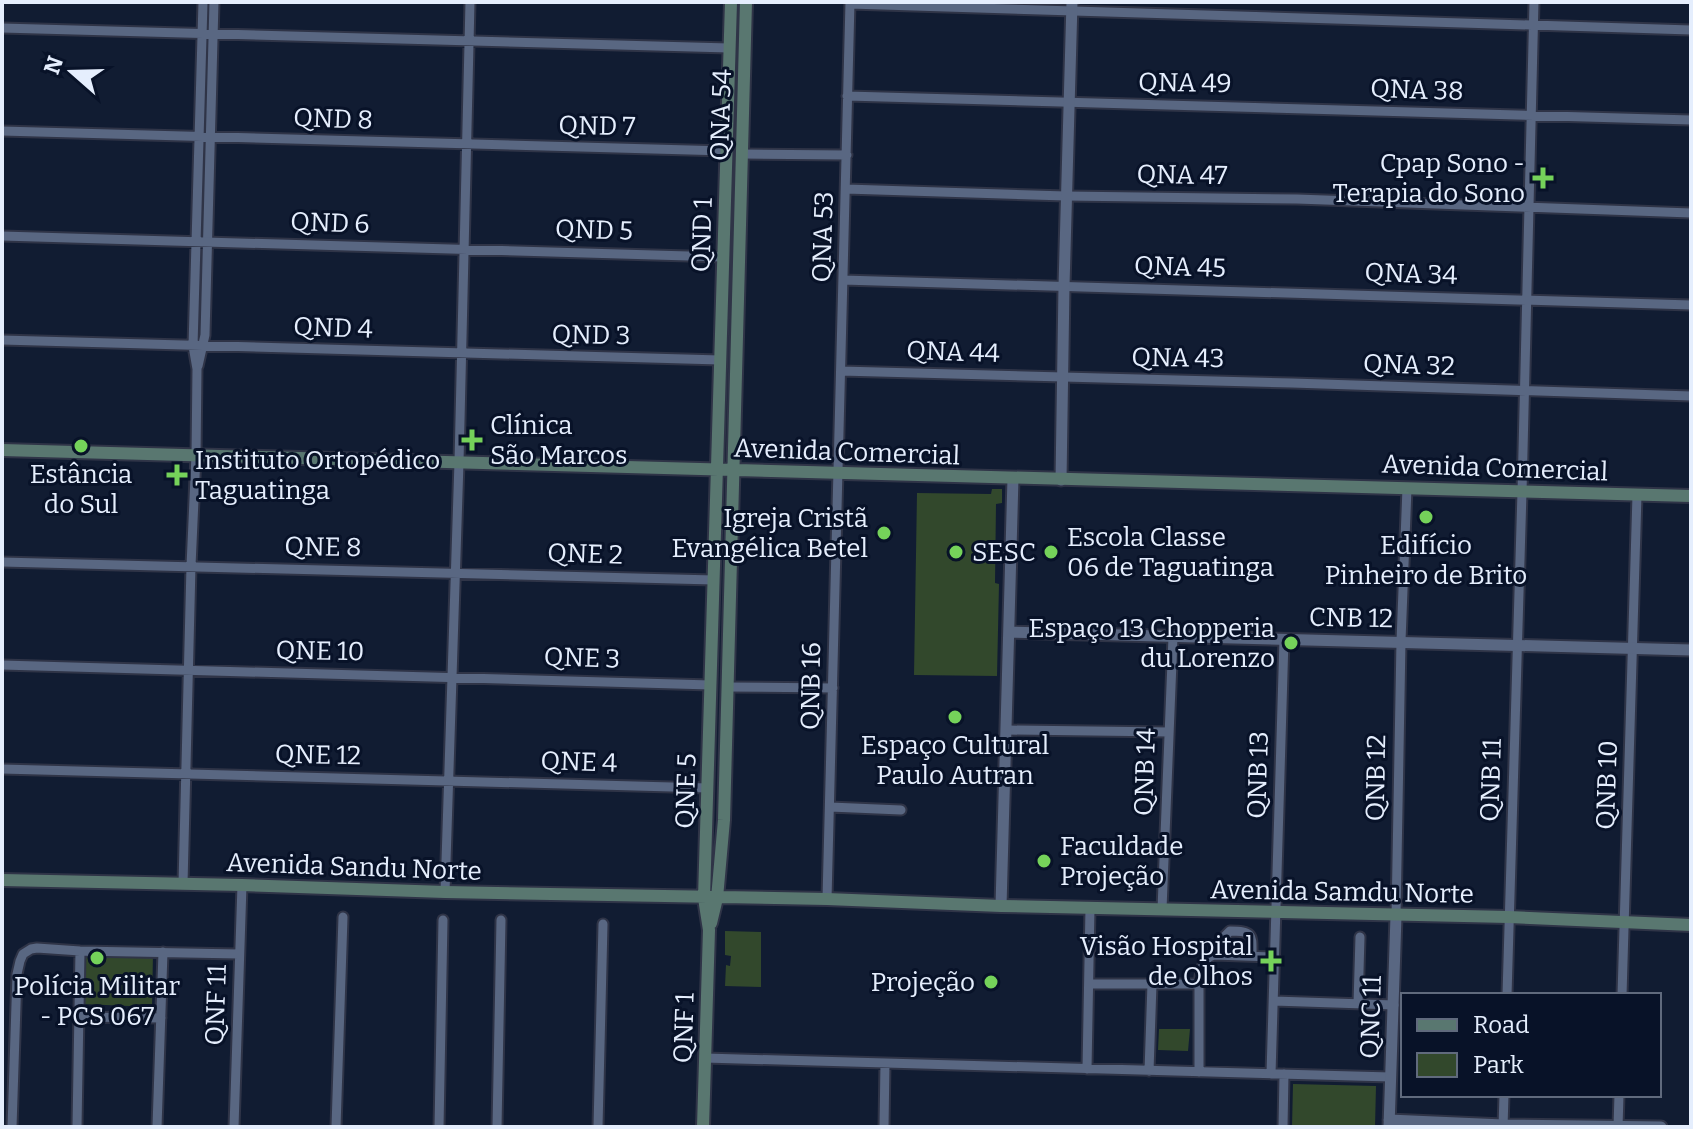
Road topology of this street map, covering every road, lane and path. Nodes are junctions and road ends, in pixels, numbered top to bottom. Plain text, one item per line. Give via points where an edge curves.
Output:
1 (203, 2) edge
2 (214, 2) edge
3 (470, 2) edge
4 (731, 2) edge
5 (746, 2) edge
6 (1534, 2) edge
7 (850, 3) edge
8 (1072, 7) edge
9 (1533, 24) junction
10 (2, 28) edge
11 (1691, 30) edge
12 (202, 33) junction
13 (213, 34) junction
14 (469, 40) junction
15 (729, 48) junction
16 (847, 96) junction
17 (1069, 103) junction
18 (1301, 108) joint
19 (1531, 116) junction
20 (1691, 120) edge
21 (2, 131) edge
22 (199, 136) junction
23 (211, 137) junction
24 (466, 144) junction
25 (726, 151) junction
26 (742, 154) junction
27 (847, 155) junction
28 (846, 189) junction
29 (725, 194) junction
30 (741, 194) junction
31 (1066, 196) junction
32 (1529, 208) junction
33 (725, 212) junction
34 (1691, 213) edge
35 (741, 214) junction
36 (2, 236) edge
37 (196, 241) junction
38 (208, 242) junction
39 (464, 248) junction
40 (723, 257) junction
41 (843, 280) junction
42 (1064, 286) junction
43 (1294, 292) joint
44 (1526, 300) junction
45 (1691, 305) edge
46 (2, 340) edge
47 (198, 346) junction
48 (461, 354) junction
49 (720, 360) junction
50 (841, 371) junction
51 (1063, 377) junction
52 (1292, 383) joint
53 (1525, 391) junction
54 (1691, 396) edge
55 (719, 406) junction
56 (736, 407) junction
57 (2, 450) edge
58 (196, 455) junction
59 (459, 462) junction
60 (717, 470) junction
61 (734, 470) junction
62 (838, 474) junction
63 (1013, 478) junction
64 (1061, 480) junction
65 (1407, 488) junction
66 (1522, 492) junction
67 (1637, 495) junction
68 (1691, 496) edge
69 (2, 562) edge
70 (191, 566) junction
71 (731, 571) junction
72 (454, 572) junction
73 (714, 575) junction
74 (1009, 632) junction
75 (1173, 637) junction
76 (1284, 639) junction
77 (1401, 641) junction
78 (1517, 644) junction
79 (1632, 648) junction
80 (1691, 650) edge
81 (2, 665) edge
82 (189, 669) junction
83 (451, 676) junction
84 (711, 685) junction
85 (727, 687) junction
86 (833, 688) junction
87 (1007, 730) junction
88 (1169, 732) junction
89 (2, 769) edge
90 (186, 774) junction
91 (449, 780) junction
92 (708, 788) junction
93 (830, 807) junction
94 (901, 810) dead end
95 (707, 820) junction
96 (724, 820) junction
97 (707, 844) junction
98 (723, 846) junction
99 (2, 880) edge
100 (183, 884) junction
101 (242, 885) junction
102 (445, 892) junction
103 (711, 898) junction
104 (827, 899) junction
105 (1001, 906) junction
106 (1090, 908) junction
107 (1162, 909) junction
108 (1276, 913) junction
109 (1396, 916) junction
110 (343, 917) dead end
111 (1509, 917) junction
112 (443, 920) dead end
113 (501, 920) dead end
114 (1625, 923) junction
115 (603, 924) dead end
116 (1691, 925) edge
117 (1360, 937) dead end
118 (80, 951) junction
119 (163, 952) junction
120 (239, 954) junction
121 (1219, 955) junction
122 (1252, 956) junction
123 (1275, 957) junction
124 (1090, 984) junction
125 (1152, 984) junction
126 (1199, 984) junction
127 (1507, 993) edge
128 (1622, 993) edge
129 (1274, 1001) junction
130 (1358, 1004) junction
131 (1394, 1005) junction
132 (78, 1017) junction
133 (161, 1018) junction
134 (705, 1058) junction
135 (885, 1063) junction
136 (1087, 1069) junction
137 (1149, 1071) junction
138 (1199, 1072) junction
139 (1271, 1074) junction
140 (1284, 1074) junction
141 (1391, 1077) junction
142 (1504, 1097) edge
143 (1619, 1097) edge
144 (1389, 1124) edge
145 (1503, 1126) edge
146 (12, 1127) edge
147 (77, 1127) edge
148 (157, 1127) edge
149 (234, 1127) edge
150 (336, 1127) edge
151 (439, 1127) edge
152 (497, 1127) edge
153 (598, 1127) edge
154 (703, 1127) edge
155 (884, 1127) edge
156 (1283, 1127) edge
157 (1618, 1127) edge
158 (1661, 1127) edge

1 - 12 street
2 - 13 street
3 - 14 street
4 - 15 main road, QND 1
5 - 26 main road, QNA 54
6 - 9 street, QNB 11
7 - 8 street
7 - 16 street, QNA 53
8 - 9 street
8 - 17 street
9 - 11 street
9 - 19 street, QNB 11
10 - 12 street
12 - 13 street
12 - 22 street
13 - 14 street
13 - 23 street
14 - 15 street
14 - 24 street
15 - 25 main road, QND 1
16 - 17 street, QNA 49
16 - 27 street, QNA 53
17 - 18 street, QNA 49
17 - 31 street
18 - 19 street, QNA 38
19 - 20 street, QNA 38
19 - 32 street, QNB 11
21 - 22 street, QND 8
22 - 23 street, QND 8
22 - 37 street
23 - 24 street, QND 8
23 - 38 street
24 - 25 street, QND 7
24 - 39 street
25 - 29 main road, QND 1
26 - 27 street
26 - 30 main road, QNA 54
27 - 28 street, QNA 53
28 - 31 street, QNA 47
28 - 41 street, QNA 53
29 - 30 main road
29 - 33 main road, QND 1
30 - 35 main road, QNA 54
31 - 32 street, QNA 47
31 - 42 street
32 - 34 street, QNA 47
32 - 44 street, QNB 11
33 - 35 main road
33 - 40 main road, QND 1
35 - 56 main road, QNA 54
36 - 37 street, QND 6
37 - 38 street, QND 6
37 - 47 street
38 - 39 street, QND 6
38 - 47 street
39 - 40 street, QND 5
39 - 48 street
40 - 49 main road, QND 1
41 - 42 street, QNA 45
41 - 50 street, QNA 53
42 - 43 street, QNA 45
42 - 51 street
43 - 44 street, QNA 34
44 - 45 street, QNA 34
44 - 53 street, QNB 11
46 - 47 street, QND 4
47 - 48 street, QND 4
47 - 58 street
48 - 49 street, QND 3
48 - 59 street
49 - 55 main road, QND 1
50 - 51 street, QNA 44
50 - 62 street, QNA 53
51 - 52 street, QNA 43
51 - 64 street
52 - 53 street, QNA 32
53 - 54 street, QNA 32
53 - 66 street, QNB 11
55 - 56 main road
55 - 60 main road, QND 1
56 - 61 main road, QNA 54
57 - 58 main road, Avenida Comercial
58 - 59 main road, Avenida Comercial
58 - 70 street
59 - 60 main road, Avenida Comercial
59 - 72 street
60 - 61 main road, Avenida Comercial
60 - 73 main road, QND 1
61 - 62 main road, Avenida Comercial
61 - 71 main road, QNA 54
62 - 63 main road, Avenida Comercial
62 - 86 street, QNB 16
63 - 64 main road, Avenida Comercial
63 - 74 street
64 - 65 main road, Avenida Comercial
65 - 66 main road, Avenida Comercial
65 - 77 street, QNB 12
66 - 67 main road, Avenida Comercial
66 - 78 street, QNB 11
67 - 68 main road, Avenida Comercial
67 - 79 street, QNB 10
69 - 70 street, QNE 8
70 - 72 street, QNE 8
70 - 82 street
71 - 73 main road via 722,567
71 - 85 main road, QNA 54
72 - 73 street, QNE 2
72 - 83 street
73 - 84 main road, QNE 5
74 - 75 street, CNB 12
74 - 87 street
75 - 76 street, CNB 12
75 - 88 street, QNB 14
76 - 77 street, CNB 12
76 - 108 street, QNB 13
77 - 78 street, CNB 12
77 - 109 street, QNB 12
78 - 79 street, CNB 12
78 - 111 street, QNB 11
79 - 80 street, CNB 12
79 - 114 street, QNB 10
81 - 82 street, QNE 10
82 - 83 street, QNE 10
82 - 90 street
83 - 84 street, QNE 3
83 - 91 street
84 - 92 main road, QNE 5
85 - 86 street
85 - 96 main road, QNA 54
86 - 93 street, QNB 16
87 - 88 street
87 - 105 street
88 - 107 street, QNB 14
89 - 90 street, QNE 12
90 - 91 street, QNE 12
90 - 100 street
91 - 92 street, QNE 4
91 - 102 street
92 - 95 main road, QNE 5
93 - 94 street
93 - 104 street, QNB 16
95 - 96 main road
95 - 97 main road, QNE 5
96 - 98 main road, QNA 54
97 - 98 main road via 715,836
97 - 103 main road, QNE 5
98 - 103 main road, QNA 54
99 - 100 main road, Avenida Sandu Norte
100 - 101 main road, Avenida Sandu Norte
101 - 102 main road, Avenida Sandu Norte
101 - 120 street, QNF 11
102 - 103 main road, Avenida Sandu Norte
103 - 104 main road, Avenida Samdu Norte
103 - 134 main road, QNF 1
104 - 105 main road, Avenida Samdu Norte
105 - 106 main road, Avenida Samdu Norte
106 - 107 main road, Avenida Samdu Norte
106 - 124 street
107 - 108 main road, Avenida Samdu Norte
108 - 109 main road, Avenida Samdu Norte
108 - 123 street, QNB 13
109 - 111 main road, Avenida Samdu Norte
109 - 131 street, QNC 11
110 - 150 street
111 - 114 main road, Avenida Samdu Norte
111 - 127 street, QNB 11
112 - 151 street
113 - 152 street
114 - 116 main road, Avenida Samdu Norte
114 - 128 street, QNB 10
115 - 153 street
117 - 130 street
118 - 119 street
118 - 132 street
118 - 146 street via 37,948 20,961
119 - 120 street
119 - 133 street
120 - 149 street, QNF 11
121 - 122 street
121 - 122 street via 1230,931 1243,931 1251,935
121 - 126 street via 1205,962
122 - 123 street
123 - 129 street, QNB 13
124 - 125 street
124 - 136 street
125 - 126 street
125 - 137 street
126 - 138 street
129 - 130 street
129 - 139 street, QNB 13
130 - 131 street
131 - 141 street, QNC 11
132 - 133 street
132 - 147 street
133 - 148 street
134 - 135 street
134 - 154 main road, QNF 1
135 - 136 street
135 - 155 street
136 - 137 street
137 - 138 street
138 - 139 street
139 - 140 street
140 - 141 street
140 - 156 street
141 - 144 street, QNC 11
142 - 145 street
143 - 157 street
144 - 145 street
145 - 157 street
157 - 158 street

